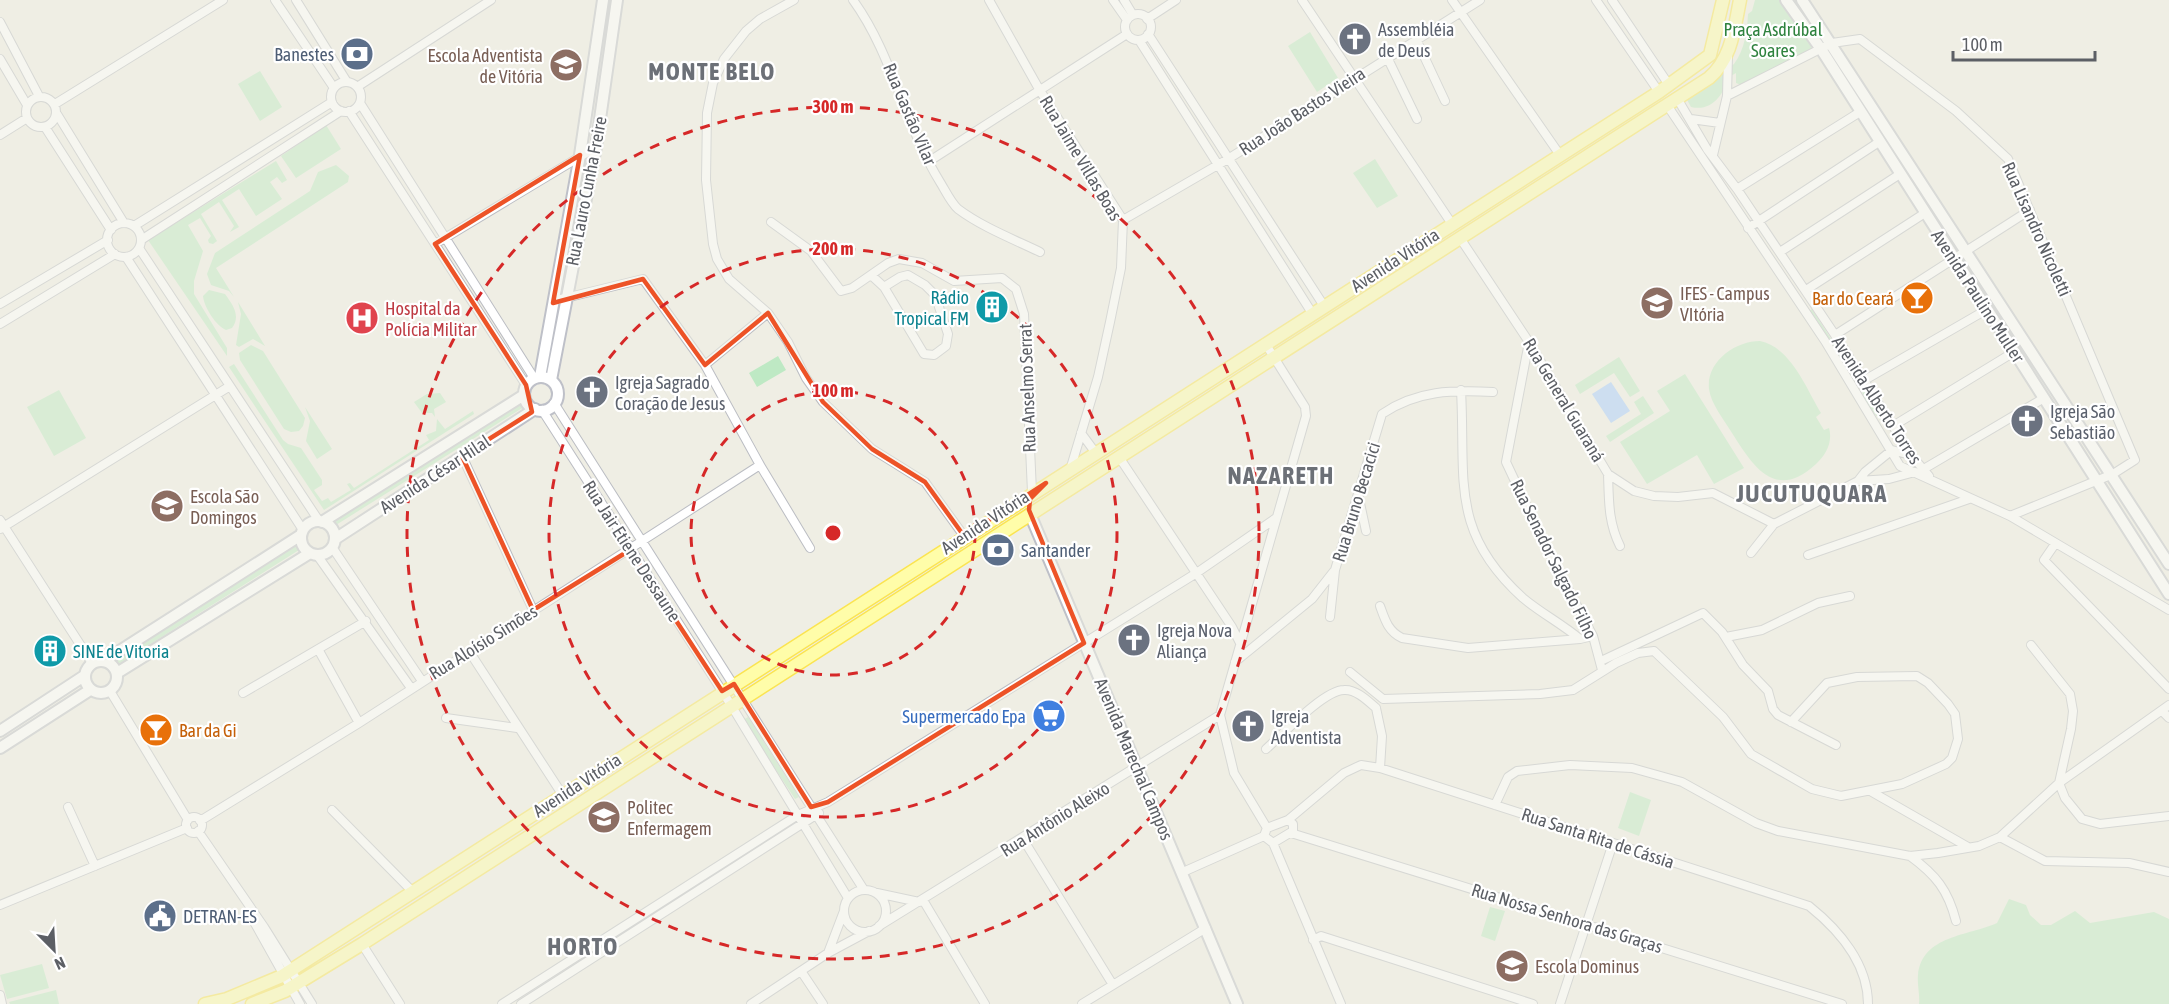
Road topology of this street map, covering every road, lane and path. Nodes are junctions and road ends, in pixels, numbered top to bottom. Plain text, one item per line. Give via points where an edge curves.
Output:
1 (223, 0) edge
2 (275, 0) edge
3 (296, 0) edge
4 (491, 0) edge
5 (603, 0) edge
6 (617, 0) edge
7 (794, 0) edge
8 (852, 0) edge
9 (989, 0) edge
10 (1113, 0) edge
11 (1124, 0) edge
12 (1176, 0) edge
13 (1302, 0) edge
14 (1452, 0) edge
15 (1480, 0) edge
16 (1596, 0) edge
17 (1612, 0) edge
18 (1723, 0) edge
19 (1740, 0) edge
20 (1786, 0) edge
21 (1802, 0) edge
22 (1460, 12) junction
23 (1130, 17) junction
24 (1147, 19) junction
25 (0, 22) edge
26 (1126, 33) junction
27 (1148, 34) junction
28 (1416, 39) junction
29 (1139, 40) junction
30 (1832, 44) junction
31 (1821, 49) junction
32 (1728, 54) junction
33 (1387, 57) junction
34 (0, 59) edge
35 (1352, 78) junction
36 (347, 82) junction
37 (357, 87) junction
38 (334, 88) junction
39 (1039, 89) junction
40 (1664, 89) junction
41 (39, 96) junction
42 (1727, 96) junction
43 (1445, 101) dead end
44 (332, 102) junction
45 (1672, 102) junction
46 (360, 103) junction
47 (55, 104) junction
48 (27, 105) junction
49 (345, 111) junction
50 (1860, 112) junction
51 (57, 114) junction
52 (27, 118) junction
53 (1417, 119) dead end
54 (1691, 119) junction
55 (1720, 123) junction
56 (45, 127) junction
57 (0, 135) edge
58 (1879, 142) junction
59 (596, 147) junction
60 (1696, 151) junction
61 (1710, 152) junction
62 (580, 155) junction
63 (1560, 155) junction
64 (1228, 159) junction
65 (928, 162) junction
66 (1216, 164) junction
67 (1900, 174) junction
68 (1737, 189) junction
69 (2030, 210) junction
70 (1925, 213) junction
71 (1123, 220) junction
72 (1758, 220) junction
73 (771, 222) dead end
74 (124, 223) junction
75 (1452, 224) junction
76 (134, 226) junction
77 (1748, 228) junction
78 (111, 231) junction
79 (444, 238) junction
80 (1460, 238) junction
81 (108, 240) junction
82 (140, 244) junction
83 (435, 244) junction
84 (1040, 252) dead end
85 (1780, 252) junction
86 (1966, 252) junction
87 (115, 254) junction
88 (126, 257) junction
89 (1954, 260) junction
90 (871, 275) junction
91 (38, 281) junction
92 (884, 287) junction
93 (1806, 290) junction
94 (48, 295) junction
95 (565, 300) junction
96 (553, 301) junction
97 (0, 303) edge
98 (1324, 306) junction
99 (1986, 309) junction
100 (768, 313) junction
101 (1312, 313) junction
102 (0, 324) edge
103 (1835, 335) junction
104 (1529, 342) junction
105 (1265, 343) junction
106 (2014, 351) junction
107 (1274, 357) junction
108 (705, 364) junction
109 (1863, 381) junction
110 (535, 383) junction
111 (230, 386) junction
112 (1461, 390) junction
113 (1493, 392) dead end
114 (215, 394) junction
115 (2044, 398) junction
116 (554, 403) junction
117 (539, 410) junction
118 (1893, 426) junction
119 (1081, 433) junction
120 (1892, 450) junction
121 (1095, 452) junction
122 (462, 456) junction
123 (1912, 456) junction
124 (1119, 457) junction
125 (759, 462) junction
126 (1071, 467) junction
127 (1918, 471) junction
128 (1608, 474) junction
129 (2113, 474) junction
130 (1858, 481) junction
131 (2097, 481) junction
132 (1046, 483) junction
133 (1032, 492) junction
134 (1357, 493) junction
135 (1969, 499) junction
136 (1030, 514) junction
137 (2010, 516) junction
138 (1276, 518) junction
139 (320, 521) junction
140 (1774, 524) junction
141 (1, 525) edge
142 (1366, 531) dead end
143 (302, 533) junction
144 (964, 536) junction
145 (333, 543) junction
146 (641, 543) junction
147 (2055, 544) junction
148 (1620, 546) dead end
149 (810, 548) dead end
150 (630, 550) junction
151 (1750, 553) dead end
152 (313, 554) junction
153 (1808, 555) dead end
154 (2169, 564) edge
155 (1335, 570) junction
156 (1195, 574) junction
157 (2169, 594) edge
158 (1850, 596) dead end
159 (1380, 606) dead end
160 (533, 610) junction
161 (2169, 610) edge
162 (1330, 618) dead end
163 (366, 621) junction
164 (1248, 622) junction
165 (1232, 627) junction
166 (1593, 636) junction
167 (1726, 637) junction
168 (1580, 639) junction
169 (1084, 643) junction
170 (1240, 644) junction
171 (2031, 645) dead end
172 (318, 649) junction
173 (469, 651) junction
174 (104, 661) junction
175 (1601, 661) junction
176 (1235, 662) junction
177 (92, 663) junction
178 (1602, 670) junction
179 (1350, 672) dead end
180 (117, 673) junction
181 (84, 676) junction
182 (422, 681) junction
183 (734, 684) junction
184 (411, 688) junction
185 (90, 690) junction
186 (2169, 690) edge
187 (110, 691) junction
188 (722, 691) junction
189 (243, 693) dead end
190 (743, 698) junction
191 (1383, 699) junction
192 (731, 705) junction
193 (2169, 705) edge
194 (1376, 708) junction
195 (2162, 711) junction
196 (1220, 715) junction
197 (446, 718) dead end
198 (2169, 718) edge
199 (1791, 722) junction
200 (359, 723) junction
201 (517, 728) junction
202 (0, 731) edge
203 (1836, 745) dead end
204 (0, 748) edge
205 (1266, 749) dead end
206 (1138, 767) junction
207 (1380, 768) junction
208 (2059, 783) junction
209 (1872, 792) junction
210 (561, 795) junction
211 (828, 802) junction
212 (1495, 805) junction
213 (68, 807) dead end
214 (811, 807) junction
215 (332, 810) dead end
216 (798, 815) junction
217 (816, 815) junction
218 (2169, 816) edge
219 (200, 820) junction
220 (1288, 820) junction
221 (188, 824) junction
222 (804, 824) junction
223 (198, 831) junction
224 (1266, 832) junction
225 (1291, 833) junction
226 (2000, 837) junction
227 (1023, 839) junction
228 (1273, 843) junction
229 (1613, 843) junction
230 (1968, 847) junction
231 (1910, 856) junction
232 (95, 866) junction
233 (1183, 872) junction
234 (2169, 872) edge
235 (864, 890) junction
236 (412, 891) junction
237 (875, 892) junction
238 (848, 898) junction
239 (921, 901) junction
240 (0, 905) edge
241 (844, 910) junction
242 (1956, 921) dead end
243 (1586, 923) junction
244 (879, 926) junction
245 (1206, 928) junction
246 (869, 931) junction
247 (1313, 940) junction
248 (362, 944) junction
249 (828, 953) junction
250 (801, 971) junction
251 (286, 972) junction
252 (1113, 985) junction
253 (294, 986) junction
254 (0, 995) edge
255 (755, 1003) edge
256 (2, 1004) edge
257 (205, 1004) edge
258 (252, 1004) edge
259 (300, 1004) edge
260 (312, 1004) edge
261 (400, 1004) edge
262 (502, 1004) edge
263 (521, 1004) edge
264 (823, 1004) edge
265 (985, 1004) edge
266 (1082, 1004) edge
267 (1237, 1004) edge
268 (1341, 1004) edge
269 (1533, 1004) edge
270 (1560, 1004) edge
271 (1842, 1004) edge
272 (1868, 1004) edge

1 - 47 street
2 - 38 street
3 - 36 street
4 - 37 street
5 - 62 street, Rua Lauro Cunha Freire
6 - 59 street, Rua Lauro Cunha Freire
7 - 100 street via 760,19 724,59 713,83 707,114 706,180 717,259 729,279
8 - 65 street, Rua Gastão Vilar via 883,49 900,100
9 - 39 street, Rua Jaime Villas Boas
10 - 23 street
11 - 23 street
12 - 24 street
13 - 35 street
14 - 22 street
15 - 22 street, Rua João Bastos Vieira
16 - 40 street
17 - 40 street
18 - 40 main road, Avenida Vitória via 1710,55
19 - 32 main road, Avenida Vitória
20 - 31 street, Avenida Paulino Muller
21 - 30 street, Avenida Paulino Muller
22 - 28 street, Rua João Bastos Vieira
22 - 63 street
23 - 24 street via 1144,15
23 - 26 street
24 - 27 street
25 - 41 street
26 - 29 street
26 - 39 street
27 - 29 street
27 - 64 street
28 - 33 street, Rua João Bastos Vieira
28 - 43 street
29 - 66 street
30 - 31 street, Rua Lisandro Nicoletti
30 - 69 street, Rua Lisandro Nicoletti via 1860,39 1956,111 2008,159
30 - 86 street, Avenida Paulino Muller
31 - 42 street, Rua Lisandro Nicoletti
31 - 50 street, Avenida Paulino Muller
32 - 42 street
32 - 45 main road, Avenida Vitória via 1715,73
33 - 35 street, Rua João Bastos Vieira
33 - 53 street
34 - 48 street
35 - 64 street, Rua João Bastos Vieira
35 - 75 street
36 - 37 street
36 - 38 street
37 - 46 street
38 - 44 street
39 - 65 street
39 - 71 street, Rua Jaime Villas Boas
40 - 45 main road
40 - 63 main road, Avenida Vitória
41 - 47 street
41 - 48 street
42 - 55 street
44 - 49 street
44 - 76 street
45 - 54 street, Avenida Alberto Torres
45 - 60 street, Avenida Alberto Torres
45 - 80 main road, Avenida Vitória
46 - 49 street
46 - 79 street
47 - 51 street
48 - 52 street
49 - 82 street
49 - 83 street
50 - 58 street, Avenida Paulino Muller
50 - 68 street
51 - 56 street
51 - 74 street
52 - 56 street via 34,126
52 - 57 street
54 - 55 street
54 - 61 street, Avenida Alberto Torres
55 - 61 street
56 - 78 street
58 - 67 street, Avenida Paulino Muller
58 - 72 street
59 - 62 street
59 - 95 street, Rua Lauro Cunha Freire
60 - 61 street
60 - 77 street, Avenida Alberto Torres
61 - 68 street, Avenida Alberto Torres
62 - 79 street
62 - 96 street, Rua Lauro Cunha Freire
63 - 75 main road, Avenida Vitória
64 - 66 street, Rua João Bastos Vieira
64 - 98 street
65 - 84 street, Rua Gastão Vilar via 957,208
66 - 71 street, Rua João Bastos Vieira
66 - 101 street
67 - 70 street, Avenida Paulino Muller
67 - 85 street
68 - 72 street, Avenida Alberto Torres
69 - 86 street
69 - 129 street, Rua Lisandro Nicoletti via 2135,460
70 - 89 street, Avenida Paulino Muller
70 - 93 street
71 - 119 street, Rua Jaime Villas Boas via 1121,268 1098,377
72 - 77 street
72 - 85 street, Avenida Alberto Torres
73 - 90 street, Rua Anselmo Serrat via 811,251 841,291
74 - 76 street
74 - 78 street
75 - 98 main road, Avenida Vitória
76 - 82 street
77 - 120 street, Avenida Alberto Torres
78 - 81 street
79 - 83 street
79 - 110 street
80 - 104 street, Rua General Guaraná
80 - 107 main road, Avenida Vitória
81 - 87 street
81 - 91 street
82 - 88 street
82 - 111 street
83 - 110 street
85 - 93 street, Avenida Alberto Torres
86 - 89 street
86 - 129 street, Avenida Paulino Muller
87 - 88 street
87 - 94 street
88 - 114 street
89 - 99 street, Avenida Paulino Muller
89 - 103 street
90 - 92 street
90 - 133 street, Rua Anselmo Serrat via 888,263 909,259 954,281 1002,278 1016,290 1024,314 1027,349
91 - 94 street
91 - 97 street
92 - 92 street via 920,350 928,355 946,346 946,326 931,290 908,275
93 - 103 street, Avenida Alberto Torres
94 - 102 street
95 - 96 street
95 - 108 street via 644,279
95 - 110 street, Rua Lauro Cunha Freire
96 - 110 street, Rua Lauro Cunha Freire
98 - 101 main road, Avenida Vitória
99 - 106 street, Avenida Paulino Muller
99 - 109 street
100 - 108 street
100 - 144 street via 823,402 872,449 925,482
101 - 105 main road, Avenida Vitória
103 - 109 street, Avenida Alberto Torres
104 - 128 street, Rua General Guaraná
104 - 166 street, Rua Senador Salgado Filho via 1506,462
105 - 107 street
105 - 121 main road, Avenida Vitória
106 - 115 street, Avenida Paulino Muller
106 - 118 street
107 - 124 main road, Avenida Vitória
107 - 138 street via 1306,411
108 - 125 street
109 - 118 street, Avenida Alberto Torres
110 - 116 street via 557,392
110 - 117 street via 528,405
110 - 139 street, Avenida César Hilal
111 - 114 street
111 - 139 street
112 - 113 street, Rua Bruno Becacici
112 - 134 street, Rua Bruno Becacici via 1405,400 1382,414
112 - 168 street via 1468,521 1476,539 1489,562 1525,599
114 - 141 street
114 - 143 street
115 - 127 street
115 - 131 street, Avenida Paulino Muller
116 - 117 street, Avenida César Hilal
116 - 146 street, Rua Jair Etiene Dessaune
117 - 122 street, Avenida César Hilal
117 - 150 street, Rua Jair Etiene Dessaune
118 - 123 street, Avenida Alberto Torres
119 - 121 street
119 - 126 street, Rua Jaime Villas Boas
120 - 123 street
120 - 127 street, Avenida Alberto Torres via 1900,466
120 - 130 street
121 - 126 main road, Avenida Vitória
122 - 145 street, Avenida César Hilal
122 - 160 street
123 - 127 street, Avenida Alberto Torres
124 - 136 main road, Avenida Vitória
124 - 156 street
125 - 146 street, Rua Aloísio Simões
125 - 149 street
126 - 132 main road, Avenida Vitória
127 - 130 street via 1889,479
127 - 135 street, Avenida Alberto Torres
128 - 140 street, Rua General Guaraná via 1634,490 1654,496 1713,493
128 - 148 street via 1612,532
129 - 131 street, Rua Lisandro Nicoletti
129 - 154 street, Avenida Paulino Muller
130 - 140 street
131 - 137 street, Rua Lisandro Nicoletti
131 - 157 street, Avenida Paulino Muller
132 - 133 main road, Avenida Vitória
132 - 136 main road via 1030,499
133 - 144 main road, Avenida Vitória
134 - 142 street
134 - 155 street, Rua Bruno Becacici
135 - 137 street, Avenida Alberto Torres
135 - 153 street
136 - 169 street, Avenida Marechal Campos
136 - 190 main road, Avenida Vitória
137 - 147 street, Avenida Alberto Torres
138 - 156 street
138 - 164 street
139 - 143 street via 310,523
139 - 145 street via 332,528
140 - 151 street
141 - 177 street
143 - 152 street via 303,545
143 - 174 street
144 - 183 main road, Avenida Vitória
145 - 152 street via 324,554
145 - 182 street
146 - 150 street, Rua Aloísio Simões
146 - 183 street, Rua Jair Etiene Dessaune
147 - 161 street, Avenida Alberto Torres
147 - 186 street via 2044,560
150 - 160 street, Rua Aloísio Simões
150 - 188 street, Rua Jair Etiene Dessaune
152 - 163 street
152 - 180 street
155 - 162 street
155 - 176 street, Rua Bruno Becacici via 1304,607
156 - 165 street
156 - 169 street
158 - 167 street via 1818,603 1762,630
159 - 168 street via 1393,633 1402,638 1468,648
160 - 173 street, Rua Aloísio Simões
163 - 172 street
163 - 184 street
164 - 165 street
164 - 170 street
165 - 170 street
166 - 168 street
166 - 175 street, Rua Senador Salgado Filho
167 - 175 street via 1703,613
167 - 199 street via 1743,665 1768,692 1773,709
169 - 206 street, Avenida Marechal Campos
169 - 211 street
170 - 176 street
171 - 208 street via 2070,694 2073,711
172 - 189 street
172 - 200 street
173 - 182 street, Rua Aloísio Simões
173 - 201 street
174 - 177 street
174 - 180 street
175 - 178 street, Rua Senador Salgado Filho
176 - 196 street
177 - 181 street
178 - 191 street via 1573,690
178 - 209 street via 1638,653 1654,651 1723,717 1760,760 1812,789 1841,795
179 - 191 street
180 - 187 street
181 - 185 street
181 - 202 street
182 - 184 street, Rua Aloísio Simões
183 - 188 main road, Avenida Vitória
183 - 190 street, Rua Jair Etiene Dessaune
184 - 200 street, Rua Aloísio Simões
185 - 187 street
185 - 204 street
187 - 221 street
188 - 192 street, Rua Jair Etiene Dessaune
188 - 210 main road, Avenida Vitória
190 - 192 main road, Avenida Vitória
190 - 214 street, Rua Jair Etiene Dessaune
191 - 194 street
192 - 216 street, Rua Jair Etiene Dessaune
192 - 248 main road, Avenida Vitória
193 - 195 street
194 - 205 street via 1344,689 1321,701
194 - 207 street via 1382,736
195 - 198 street
195 - 208 street
196 - 206 street, Rua Antônio Aleixo
196 - 224 street via 1234,773
197 - 201 street
199 - 203 street
199 - 209 street via 1827,683 1857,677 1917,676 1928,683 1955,714 1958,739 1952,758 1902,784
200 - 219 street, Rua Aloísio Simões
201 - 210 street
206 - 227 street, Rua Antônio Aleixo
206 - 233 street, Avenida Marechal Campos
207 - 212 street, Rua Santa Rita de Cássia
207 - 220 street, Rua Santa Rita de Cássia via 1361,765 1344,773
208 - 218 street via 2065,798 2082,819 2091,822
208 - 226 street
209 - 230 street
210 - 236 main road, Avenida Vitória
211 - 214 street
211 - 217 street
212 - 229 street, Rua Santa Rita de Cássia
212 - 231 street via 1508,777 1517,771 1569,765 1632,768 1682,782 1778,831
213 - 232 street
214 - 216 street
214 - 217 street, Rua Jair Etiene Dessaune
215 - 236 street
216 - 222 street, Rua Jair Etiene Dessaune
216 - 262 street
217 - 222 street
217 - 235 street, Rua Jair Etiene Dessaune
219 - 221 street via 196,817
219 - 223 street
220 - 224 street, Rua Santa Rita de Cássia
220 - 225 street via 1294,828
221 - 223 street via 190,832
221 - 232 street
222 - 238 street, Rua Jair Etiene Dessaune
222 - 263 street
223 - 251 street
224 - 228 street
224 - 233 street
225 - 228 street
225 - 243 street, Rua Nossa Senhora das Graças
226 - 230 street
226 - 234 street via 2045,861 2130,863
227 - 239 street, Rua Antônio Aleixo
227 - 252 street
228 - 247 street
229 - 243 street
229 - 272 street, Rua Santa Rita de Cássia via 1809,906 1828,921 1856,959 1868,990
230 - 231 street
231 - 242 street via 1936,878 1950,898
232 - 240 street
233 - 245 street, Avenida Marechal Campos
235 - 237 street
235 - 238 street
236 - 251 main road, Avenida Vitória
237 - 239 street
237 - 244 street via 885,904
238 - 241 street
239 - 244 street, Rua Antônio Aleixo
239 - 265 street
241 - 246 street via 854,929
241 - 249 street
243 - 270 street
243 - 271 street, Rua Nossa Senhora das Graças
244 - 246 street
245 - 252 street
245 - 267 street, Avenida Marechal Campos
246 - 249 street
247 - 268 street
247 - 269 street via 1322,936
248 - 253 main road, Avenida Vitória
248 - 261 street
249 - 250 street
250 - 255 street
250 - 264 street
251 - 253 street
251 - 257 main road, Avenida Vitória via 226,999
252 - 266 street
253 - 258 main road, Avenida Vitória
253 - 259 street
253 - 260 street
254 - 256 street

